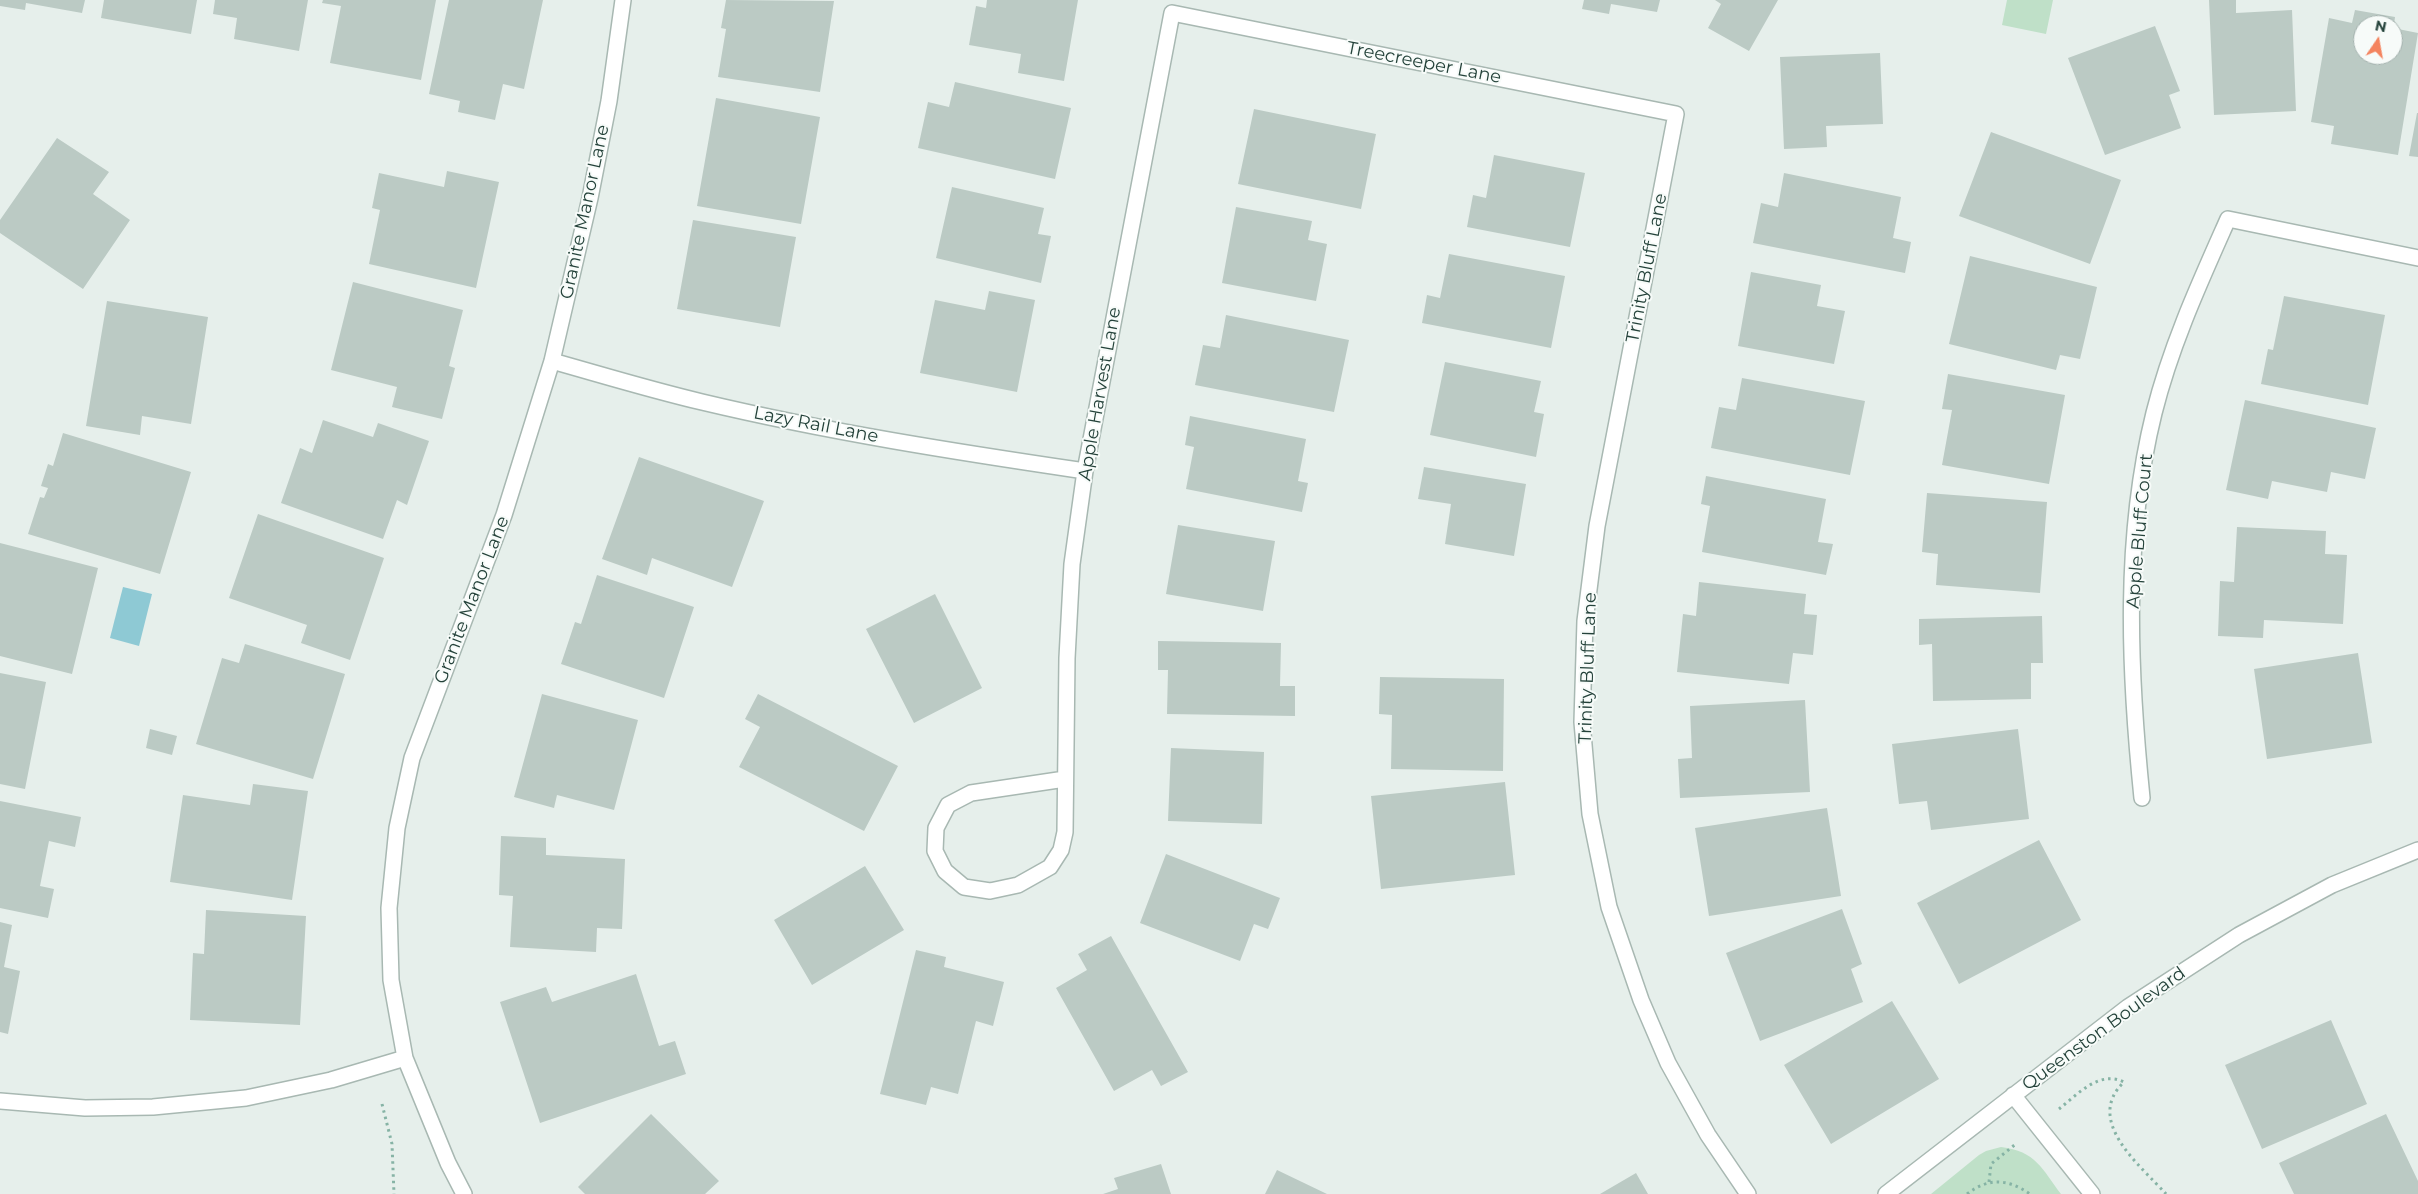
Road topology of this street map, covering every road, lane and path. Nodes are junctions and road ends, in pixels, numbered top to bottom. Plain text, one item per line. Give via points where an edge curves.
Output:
1 (622, 0) edge
2 (1172, 13) joint
3 (1676, 114) joint
4 (2418, 258) edge
5 (552, 361) junction
6 (1084, 471) junction
7 (1065, 780) junction
8 (2142, 798) dead end
9 (2418, 850) edge
10 (405, 1058) junction
11 (2013, 1095) junction
12 (0, 1101) edge
13 (2067, 1103) dead end
14 (382, 1104) dead end
15 (2010, 1148) dead end
16 (1988, 1182) junction
17 (394, 1194) edge
18 (464, 1194) edge
19 (1748, 1194) edge
20 (1886, 1194) edge
21 (1967, 1194) edge
22 (2030, 1194) edge
23 (2092, 1194) edge
24 (2166, 1194) edge

1 - 5 street, Granite Manor Lane via 590,198
2 - 3 street, Treecreeper Lane
2 - 6 street, Apple Harvest Lane
3 - 19 street, Trinity Bluff Lane via 1597,526 1586,621 1582,722 1590,814 1609,907 1641,1000 1668,1063 1708,1135
4 - 8 street, Apple Bluff Court via 2228,219 2170,359 2142,470 2132,585 2134,718
5 - 6 street, Lazy Rail Lane via 701,402 830,429
5 - 10 street, Granite Manor Lane via 504,515 412,758 397,828 389,926 391,980
6 - 7 street, Apple Harvest Lane via 1072,564
7 - 7 street, Apple Harvest Lane via 1065,832 1050,867 1018,884 990,891 964,887 945,871 935,852 936,828 948,804 971,793
9 - 11 street, Queenston Boulevard via 2332,885 2239,935 2128,1007
10 - 12 street via 331,1080 246,1098 190,1104 85,1108
10 - 18 street, Granite Manor Lane
11 - 20 street, Queenston Boulevard
11 - 23 street
13 - 24 path via 2099,1080 2114,1077 2124,1082 2116,1089 2113,1100 2114,1130 2126,1151
14 - 17 path via 392,1144
15 - 16 path via 1991,1164
16 - 21 path
16 - 22 path via 2007,1181

